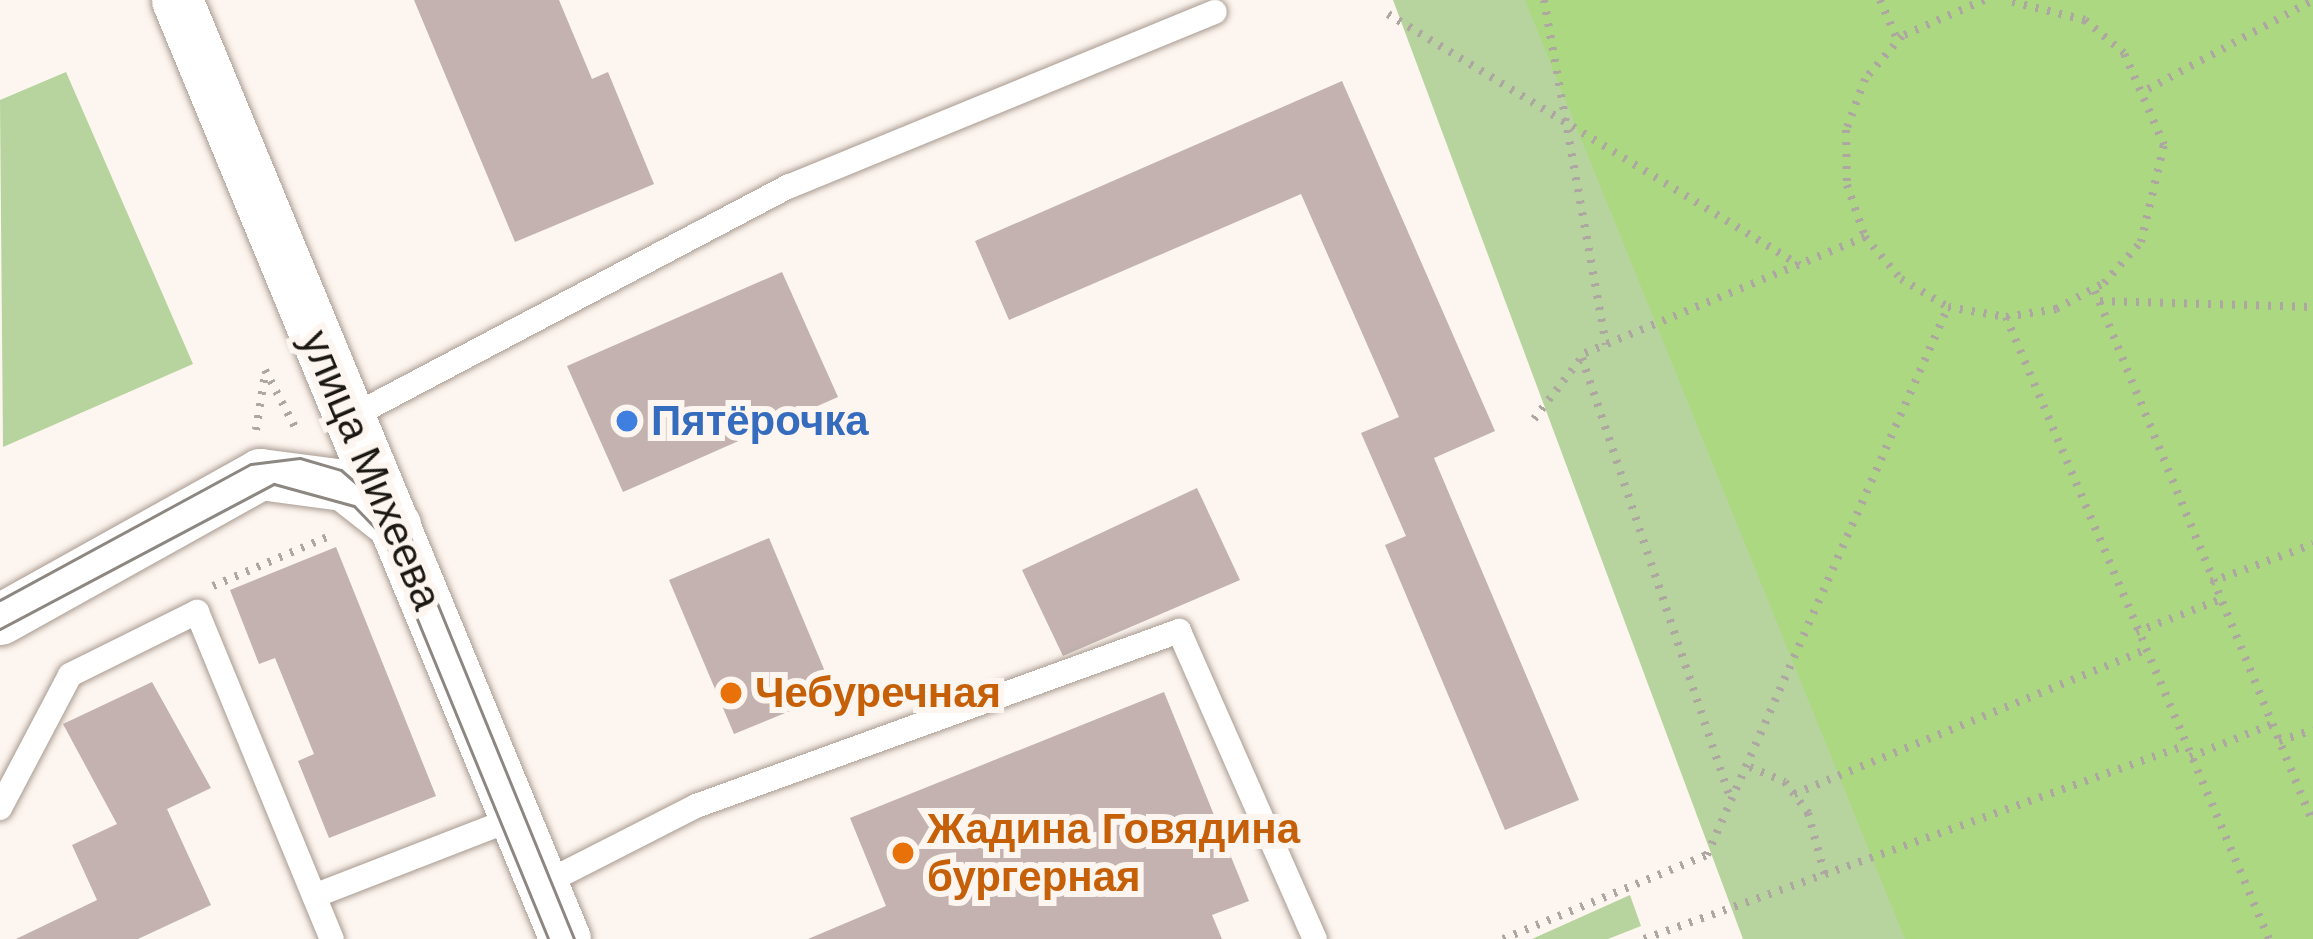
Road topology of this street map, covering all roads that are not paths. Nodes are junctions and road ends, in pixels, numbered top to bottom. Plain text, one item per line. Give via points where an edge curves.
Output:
1 (177, 0) edge
2 (1215, 12) dead end
3 (351, 417) junction
4 (372, 527) junction
5 (0, 619) edge
6 (0, 808) edge
7 (515, 818) junction
8 (543, 884) junction
9 (314, 896) junction
10 (332, 939) edge
11 (565, 939) edge
12 (1315, 939) edge

1 - 3 street, улица Михеева
2 - 3 lane via 790,186
3 - 4 street, улица Михеева
4 - 5 street via 320,476 260,475
4 - 7 street, улица Михеева
6 - 9 lane via 70,675 197,612
7 - 8 street, улица Михеева
7 - 9 lane
8 - 11 street, улица Михеева
8 - 12 lane via 696,806 1179,631
9 - 10 lane

